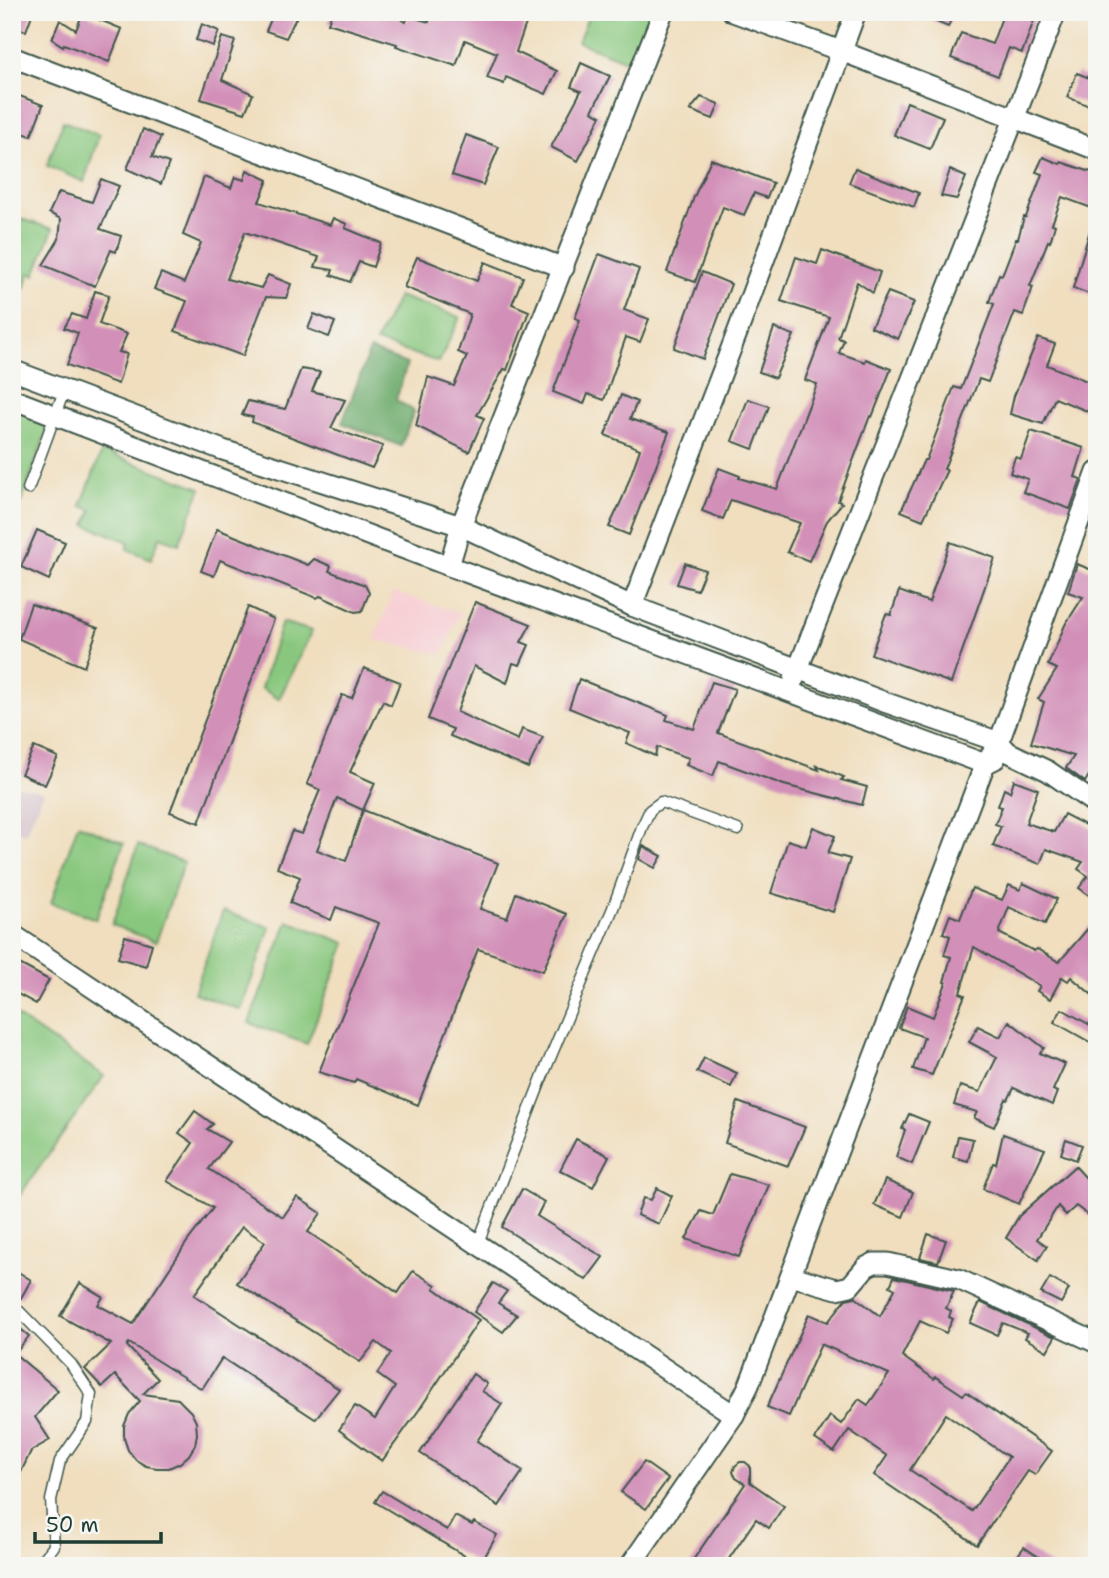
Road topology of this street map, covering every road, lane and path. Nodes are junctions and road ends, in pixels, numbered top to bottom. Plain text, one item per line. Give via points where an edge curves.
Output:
1 (663, 12) edge
2 (733, 12) edge
3 (856, 12) edge
4 (1056, 12) edge
5 (841, 51) junction
6 (12, 57) edge
7 (1015, 118) junction
8 (1097, 150) edge
9 (564, 268) junction
10 (12, 370) edge
11 (64, 391) junction
12 (12, 399) edge
13 (55, 416) junction
14 (1097, 472) edge
15 (28, 489) dead end
16 (461, 526) junction
17 (449, 566) junction
18 (632, 606) junction
19 (798, 668) junction
20 (790, 694) junction
21 (1004, 747) junction
22 (985, 764) junction
23 (1097, 805) edge
24 (738, 830) dead end
25 (12, 934) edge
26 (478, 1243) junction
27 (791, 1276) junction
28 (12, 1304) edge
29 (1097, 1343) edge
30 (734, 1415) junction
31 (38, 1566) edge
32 (630, 1566) edge

1 - 9 street
2 - 5 street
3 - 5 street
4 - 7 street
5 - 7 street
5 - 18 street
6 - 9 street
7 - 8 street
7 - 19 street
9 - 16 street
10 - 11 street
11 - 13 lane
11 - 16 street via 223,450
12 - 13 street
13 - 15 lane
13 - 17 street
14 - 21 street
16 - 17 street
16 - 18 street
17 - 20 street
18 - 19 street
19 - 20 street
19 - 21 street
20 - 22 street
21 - 22 street
21 - 23 street
22 - 27 street
24 - 26 lane via 661,802 650,810
25 - 26 street
26 - 30 street
27 - 29 street via 837,1289 850,1286 866,1267 888,1263 958,1279
27 - 30 street
28 - 31 lane via 71,1364 91,1394 87,1422 60,1461 51,1500 54,1546
30 - 32 street

